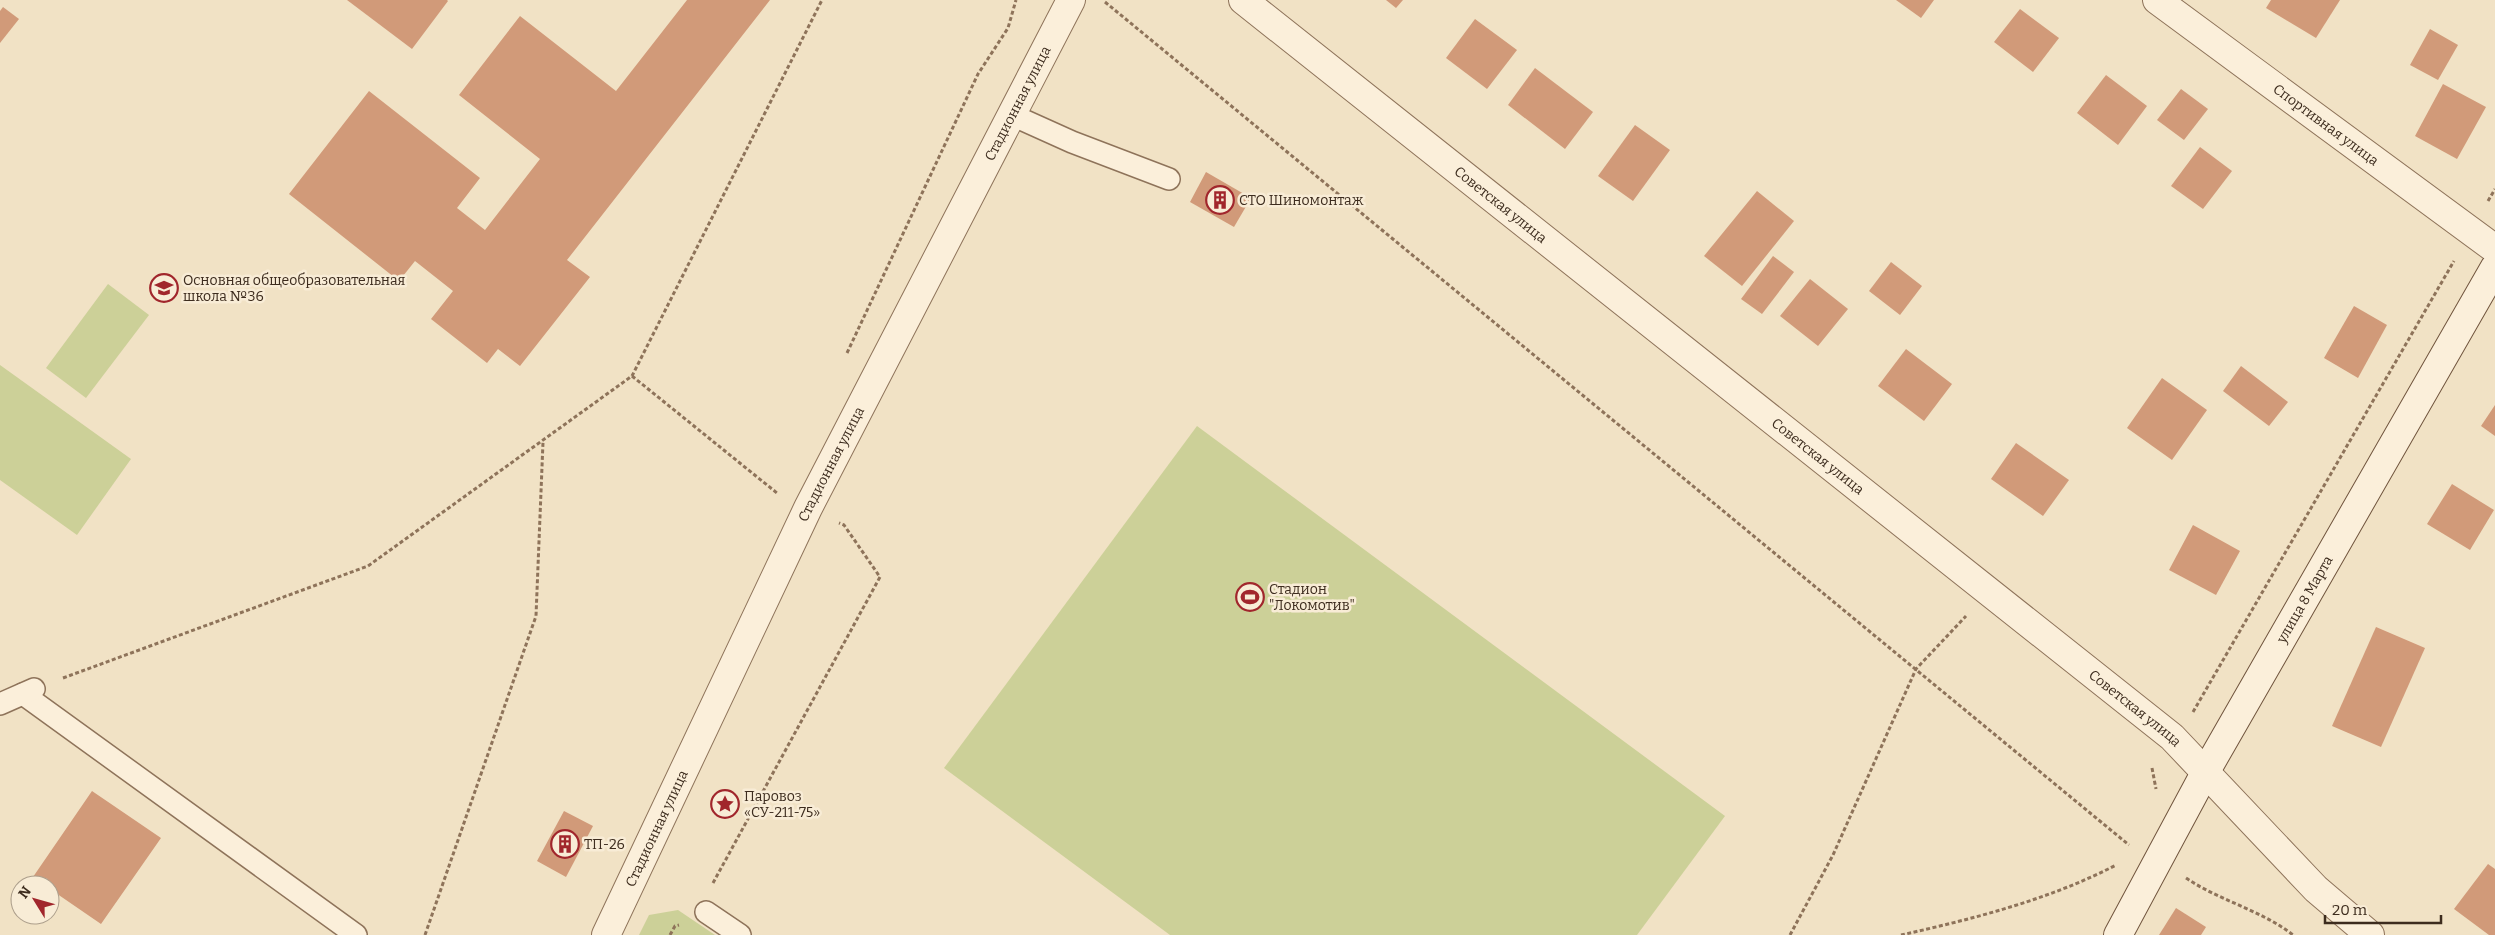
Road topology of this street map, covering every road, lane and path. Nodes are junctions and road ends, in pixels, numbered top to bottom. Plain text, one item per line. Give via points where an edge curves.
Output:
1 (822, 0) edge
2 (1071, 0) edge
3 (1102, 0) edge
4 (1244, 0) edge
5 (2157, 0) edge
6 (1012, 115) junction
7 (1169, 179) dead end
8 (2471, 231) junction
9 (2495, 249) edge
10 (2495, 268) edge
11 (632, 376) junction
12 (543, 442) junction
13 (808, 508) junction
14 (1988, 593) junction
15 (1916, 669) junction
16 (31, 691) junction
17 (0, 704) edge
18 (2172, 737) junction
19 (2206, 771) junction
20 (2157, 794) dead end
21 (2124, 860) dead end
22 (2158, 860) junction
23 (706, 912) joint
24 (356, 935) edge
25 (425, 935) edge
26 (606, 935) edge
27 (740, 935) edge
28 (1790, 935) edge
29 (1901, 935) edge
30 (2118, 935) edge
31 (2293, 935) edge
32 (2370, 935) edge

1 - 11 path
2 - 6 street, Стадионная улица
3 - 15 path
4 - 14 street, Советская улица
5 - 8 street, Спортивная улица
6 - 7 lane
6 - 13 street, Стадионная улица
8 - 9 street, Спортивная улица
8 - 18 path via 2193,712
10 - 19 street, улица 8 Марта
11 - 12 path
11 - 13 path via 770,489
12 - 16 path via 368,566
12 - 25 path via 536,616
13 - 23 path via 844,525 880,577 712,886
13 - 26 street, Стадионная улица
14 - 15 path
14 - 18 street, Советская улица
15 - 22 path via 2132,847
15 - 28 path via 1833,855
16 - 17 lane
16 - 24 lane
18 - 19 street, Советская улица
18 - 20 path via 2151,762
19 - 22 street, улица 8 Марта
19 - 32 street, Советская улица via 2316,889
21 - 29 path via 2088,880 1965,920
22 - 30 street, улица 8 Марта
22 - 31 path via 2200,888 2275,921
23 - 27 lane

